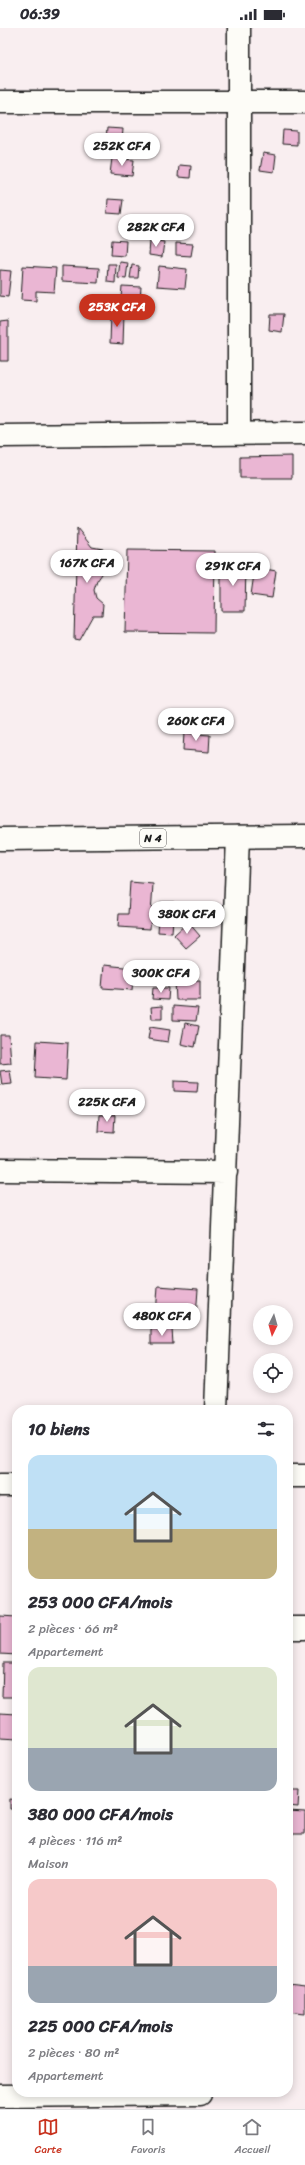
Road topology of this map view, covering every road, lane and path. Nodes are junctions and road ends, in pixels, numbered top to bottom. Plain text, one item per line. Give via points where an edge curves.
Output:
1 (239, 28) edge
2 (0, 102) edge
3 (240, 102) junction
4 (305, 102) edge
5 (305, 432) edge
6 (240, 433) junction
7 (0, 436) edge
8 (305, 836) edge
9 (238, 837) junction
10 (0, 839) edge
11 (0, 1170) edge
12 (226, 1172) junction
13 (216, 1405) edge
14 (293, 1476) edge
15 (305, 1476) edge
16 (12, 1485) edge
17 (0, 1486) edge
18 (293, 1628) edge
19 (305, 1628) edge
20 (0, 2096) edge
21 (12, 2096) edge
22 (100, 2097) edge
23 (200, 2098) edge

1 - 3 main road
2 - 3 main road
3 - 4 main road
3 - 6 main road
5 - 6 main road
6 - 7 main road
8 - 9 main road, N 4
9 - 10 main road, N 4
9 - 12 main road
11 - 12 main road
12 - 13 main road
14 - 15 main road
16 - 17 main road
18 - 19 main road
20 - 21 main road
22 - 23 main road

